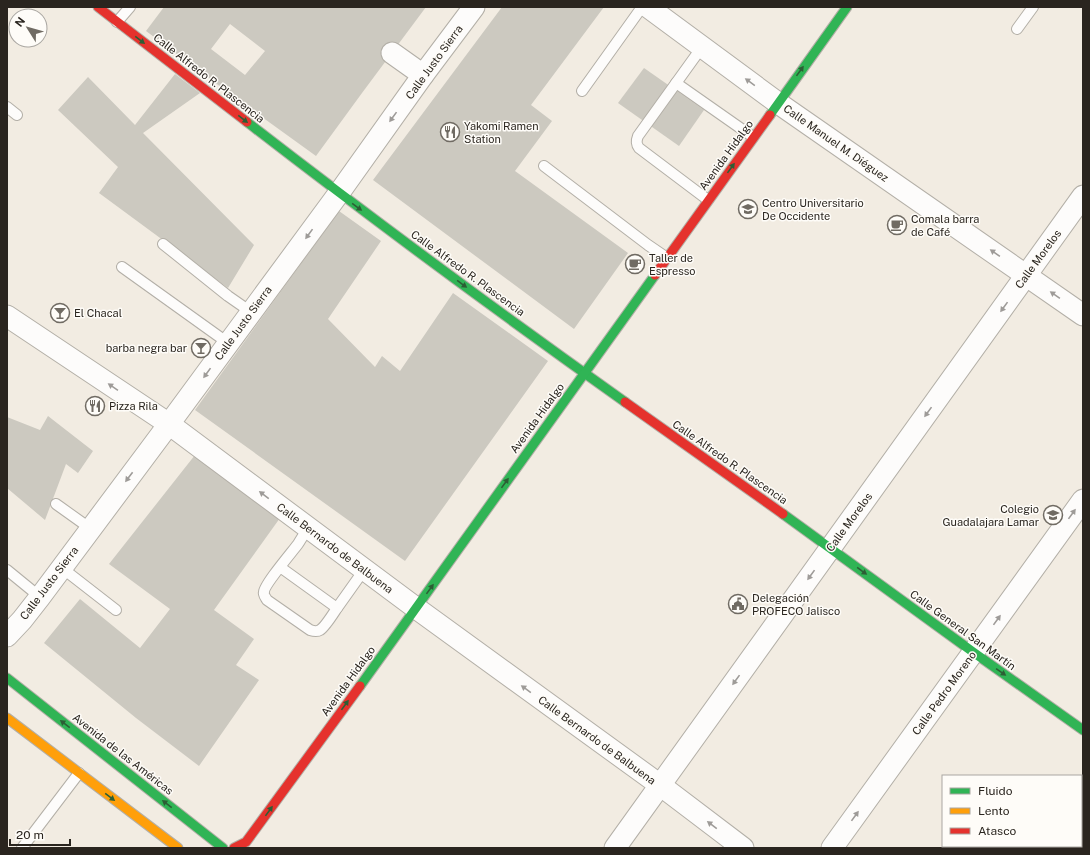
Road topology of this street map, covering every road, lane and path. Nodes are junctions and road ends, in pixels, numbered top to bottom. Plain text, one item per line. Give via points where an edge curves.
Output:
1 (98, 7) edge
2 (130, 7) edge
3 (474, 7) edge
4 (642, 7) edge
5 (648, 7) edge
6 (847, 7) edge
7 (1033, 7) edge
8 (117, 22) junction
9 (1017, 29) dead end
10 (702, 47) junction
11 (392, 53) dead end
12 (423, 75) junction
13 (676, 83) junction
14 (582, 91) dead end
15 (778, 103) junction
16 (7, 107) edge
17 (18, 115) dead end
18 (753, 137) junction
19 (544, 166) dead end
20 (339, 193) junction
21 (1083, 196) edge
22 (708, 200) junction
23 (163, 244) dead end
24 (667, 258) junction
25 (122, 267) dead end
26 (1027, 275) junction
27 (251, 312) junction
28 (1083, 315) edge
29 (7, 316) edge
30 (228, 343) junction
31 (584, 373) junction
32 (169, 424) junction
33 (1083, 500) edge
34 (56, 504) dead end
35 (308, 528) junction
36 (90, 529) junction
37 (831, 548) junction
38 (280, 567) junction
39 (62, 568) junction
40 (7, 570) edge
41 (364, 570) junction
42 (40, 597) junction
43 (336, 608) junction
44 (416, 608) junction
45 (116, 610) dead end
46 (7, 636) edge
47 (973, 652) junction
48 (7, 678) edge
49 (7, 718) edge
50 (1083, 730) edge
51 (79, 773) junction
52 (660, 786) junction
53 (246, 845) edge
54 (22, 848) edge
55 (178, 848) edge
56 (223, 848) edge
57 (234, 848) edge
58 (615, 848) edge
59 (743, 848) edge
60 (832, 848) edge

1 - 8 main road, Calle Alfredo R. Plascencia
2 - 8 lane
3 - 12 street, Calle Justo Sierra
4 - 14 lane
5 - 10 street, Calle Manuel M. Diéguez
15 -> 6 main road, Avenida Hidalgo
7 - 9 lane
8 -> 20 main road, Calle Alfredo R. Plascencia
10 - 13 lane
15 -> 10 street, Calle Manuel M. Diéguez
11 - 12 street
12 -> 20 street, Calle Justo Sierra
13 - 18 lane
13 - 22 lane via 638,136 637,145
15 - 18 main road, Avenida Hidalgo
26 -> 15 street, Calle Manuel M. Diéguez
16 - 17 lane
22 -> 18 main road, Avenida Hidalgo
19 - 24 lane
20 -> 27 street, Calle Justo Sierra
20 -> 31 main road, Calle Alfredo R. Plascencia
21 - 26 street, Calle Morelos
22 - 24 main road, Avenida Hidalgo
23 - 27 lane
24 - 31 main road, Avenida Hidalgo
25 - 30 lane
28 -> 26 street, Calle Manuel M. Diéguez
26 -> 37 street, Calle Morelos
27 - 30 street, Calle Justo Sierra
32 -> 29 street, Calle Bernardo de Balbuena
30 -> 32 street, Calle Justo Sierra
31 - 37 main road, Calle Alfredo R. Plascencia
44 -> 31 main road, Avenida Hidalgo
35 -> 32 street, Calle Bernardo de Balbuena
32 -> 36 street, Calle Justo Sierra
47 -> 33 street, Calle Pedro Moreno
34 - 36 lane
35 - 38 lane
35 - 41 street, Calle Bernardo de Balbuena
36 - 39 street, Calle Justo Sierra
37 -> 47 main road, Calle General San Martín
37 -> 52 street, Calle Morelos
38 - 43 lane
38 - 43 lane via 265,588 264,596 268,600 314,632 322,628
39 - 42 street, Calle Justo Sierra
39 - 45 lane
40 - 42 lane
41 - 43 lane
41 - 44 street, Calle Bernardo de Balbuena
42 - 46 street, Calle Justo Sierra
52 -> 44 street, Calle Bernardo de Balbuena
53 -> 44 main road, Avenida Hidalgo
47 -> 50 main road, Calle General San Martín
60 -> 47 street, Calle Pedro Moreno
56 -> 48 main road, Avenida de las Américas
49 - 51 main road
51 - 54 lane
51 -> 55 main road
52 - 58 street, Calle Morelos
59 -> 52 street, Calle Bernardo de Balbuena
53 - 57 main road, Avenida Hidalgo

